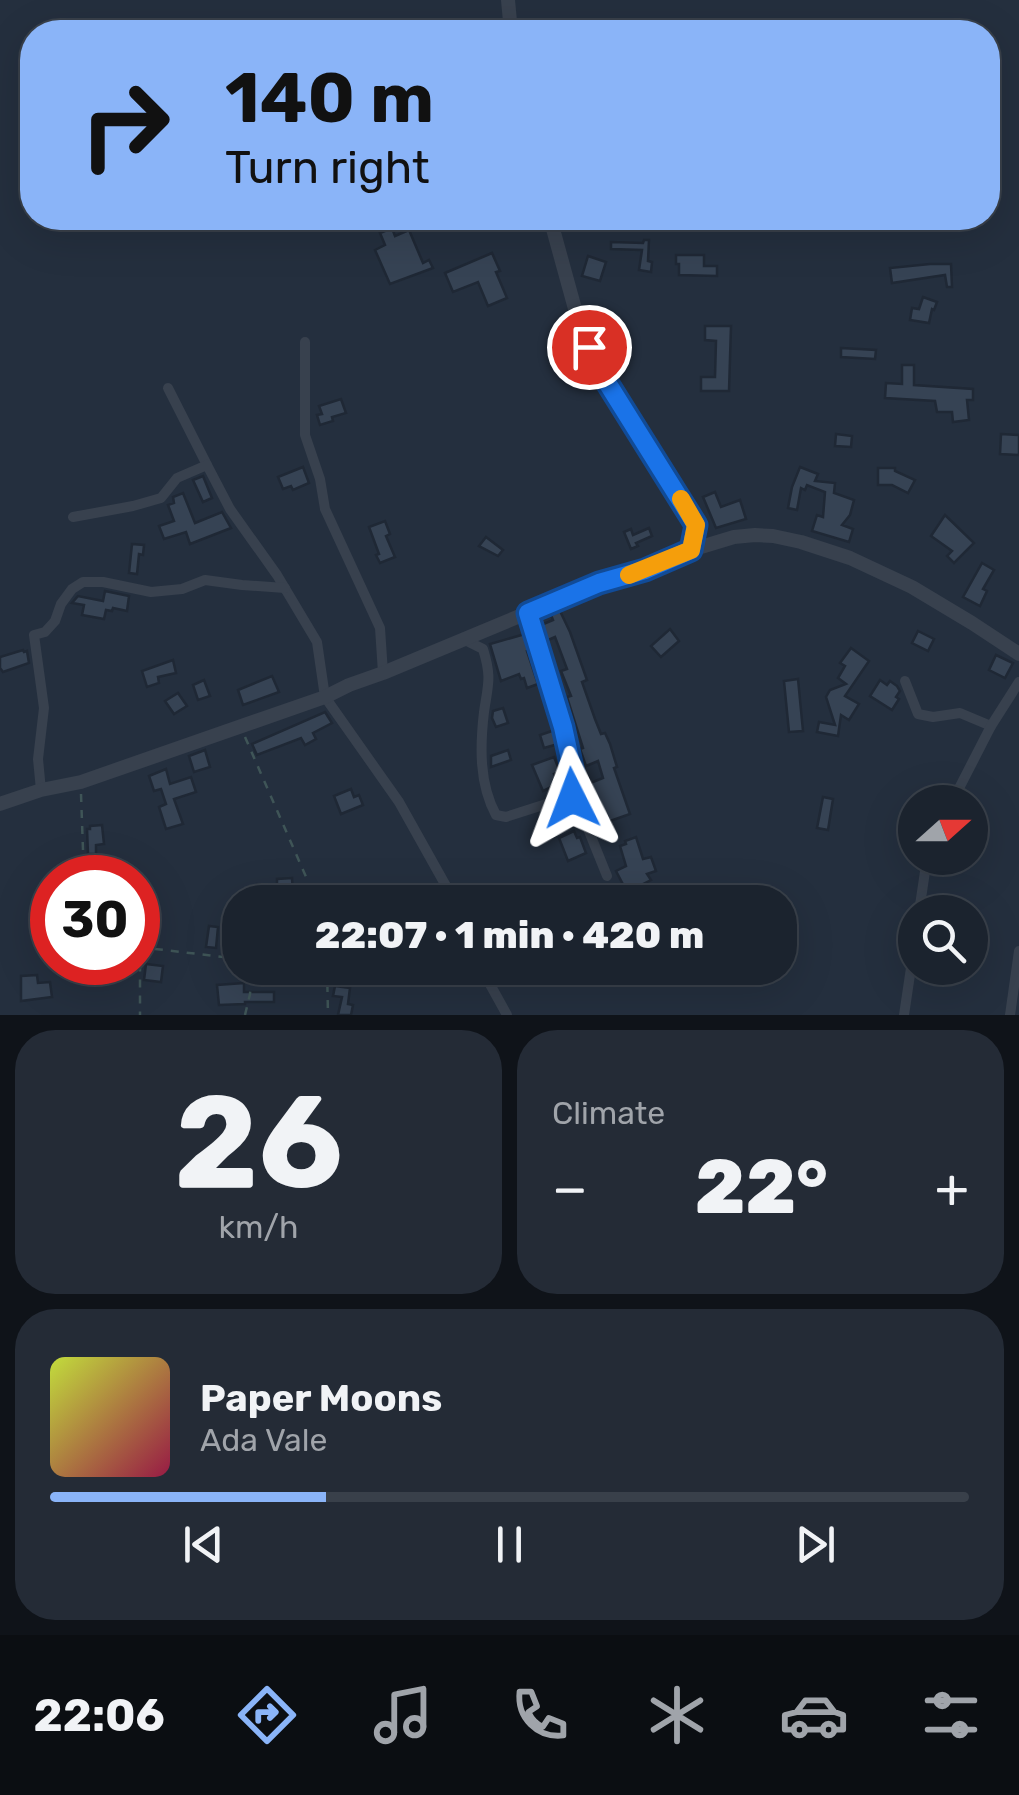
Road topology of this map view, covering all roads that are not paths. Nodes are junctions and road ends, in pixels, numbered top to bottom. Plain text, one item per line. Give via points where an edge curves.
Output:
1 (553, 230) edge
2 (305, 342) dead end
3 (168, 388) dead end
4 (207, 465) junction
5 (73, 517) dead end
6 (691, 550) junction
7 (286, 588) junction
8 (528, 613) junction
9 (462, 639) junction
10 (1019, 654) edge
11 (383, 673) junction
12 (905, 681) dead end
13 (1019, 682) edge
14 (325, 697) junction
15 (991, 726) junction
16 (961, 785) edge
17 (41, 790) junction
18 (576, 802) junction
19 (0, 804) edge
20 (607, 876) dead end
21 (445, 885) edge
22 (1019, 951) edge
23 (490, 985) edge
24 (908, 985) edge
25 (507, 1015) edge
26 (904, 1015) edge
27 (1010, 1015) edge

1 - 6 street via 598,368 696,525
2 - 11 street via 305,435 325,509 380,628
3 - 4 street
4 - 5 street via 177,478 161,498
4 - 7 street
6 - 8 street
6 - 10 street via 754,535 801,542 912,587
7 - 14 street via 317,642
7 - 17 street via 204,580 151,592 104,582 72,588 55,621 34,635 44,708
8 - 9 street
8 - 18 street via 563,727
9 - 11 street
9 - 18 street via 482,650 489,668 482,754 496,815 564,798
11 - 14 street
12 - 15 street via 918,714 960,713
13 - 15 street
14 - 17 street
14 - 21 street via 399,802
15 - 16 street
17 - 19 street
18 - 20 street
22 - 27 street
23 - 25 street
24 - 26 street

